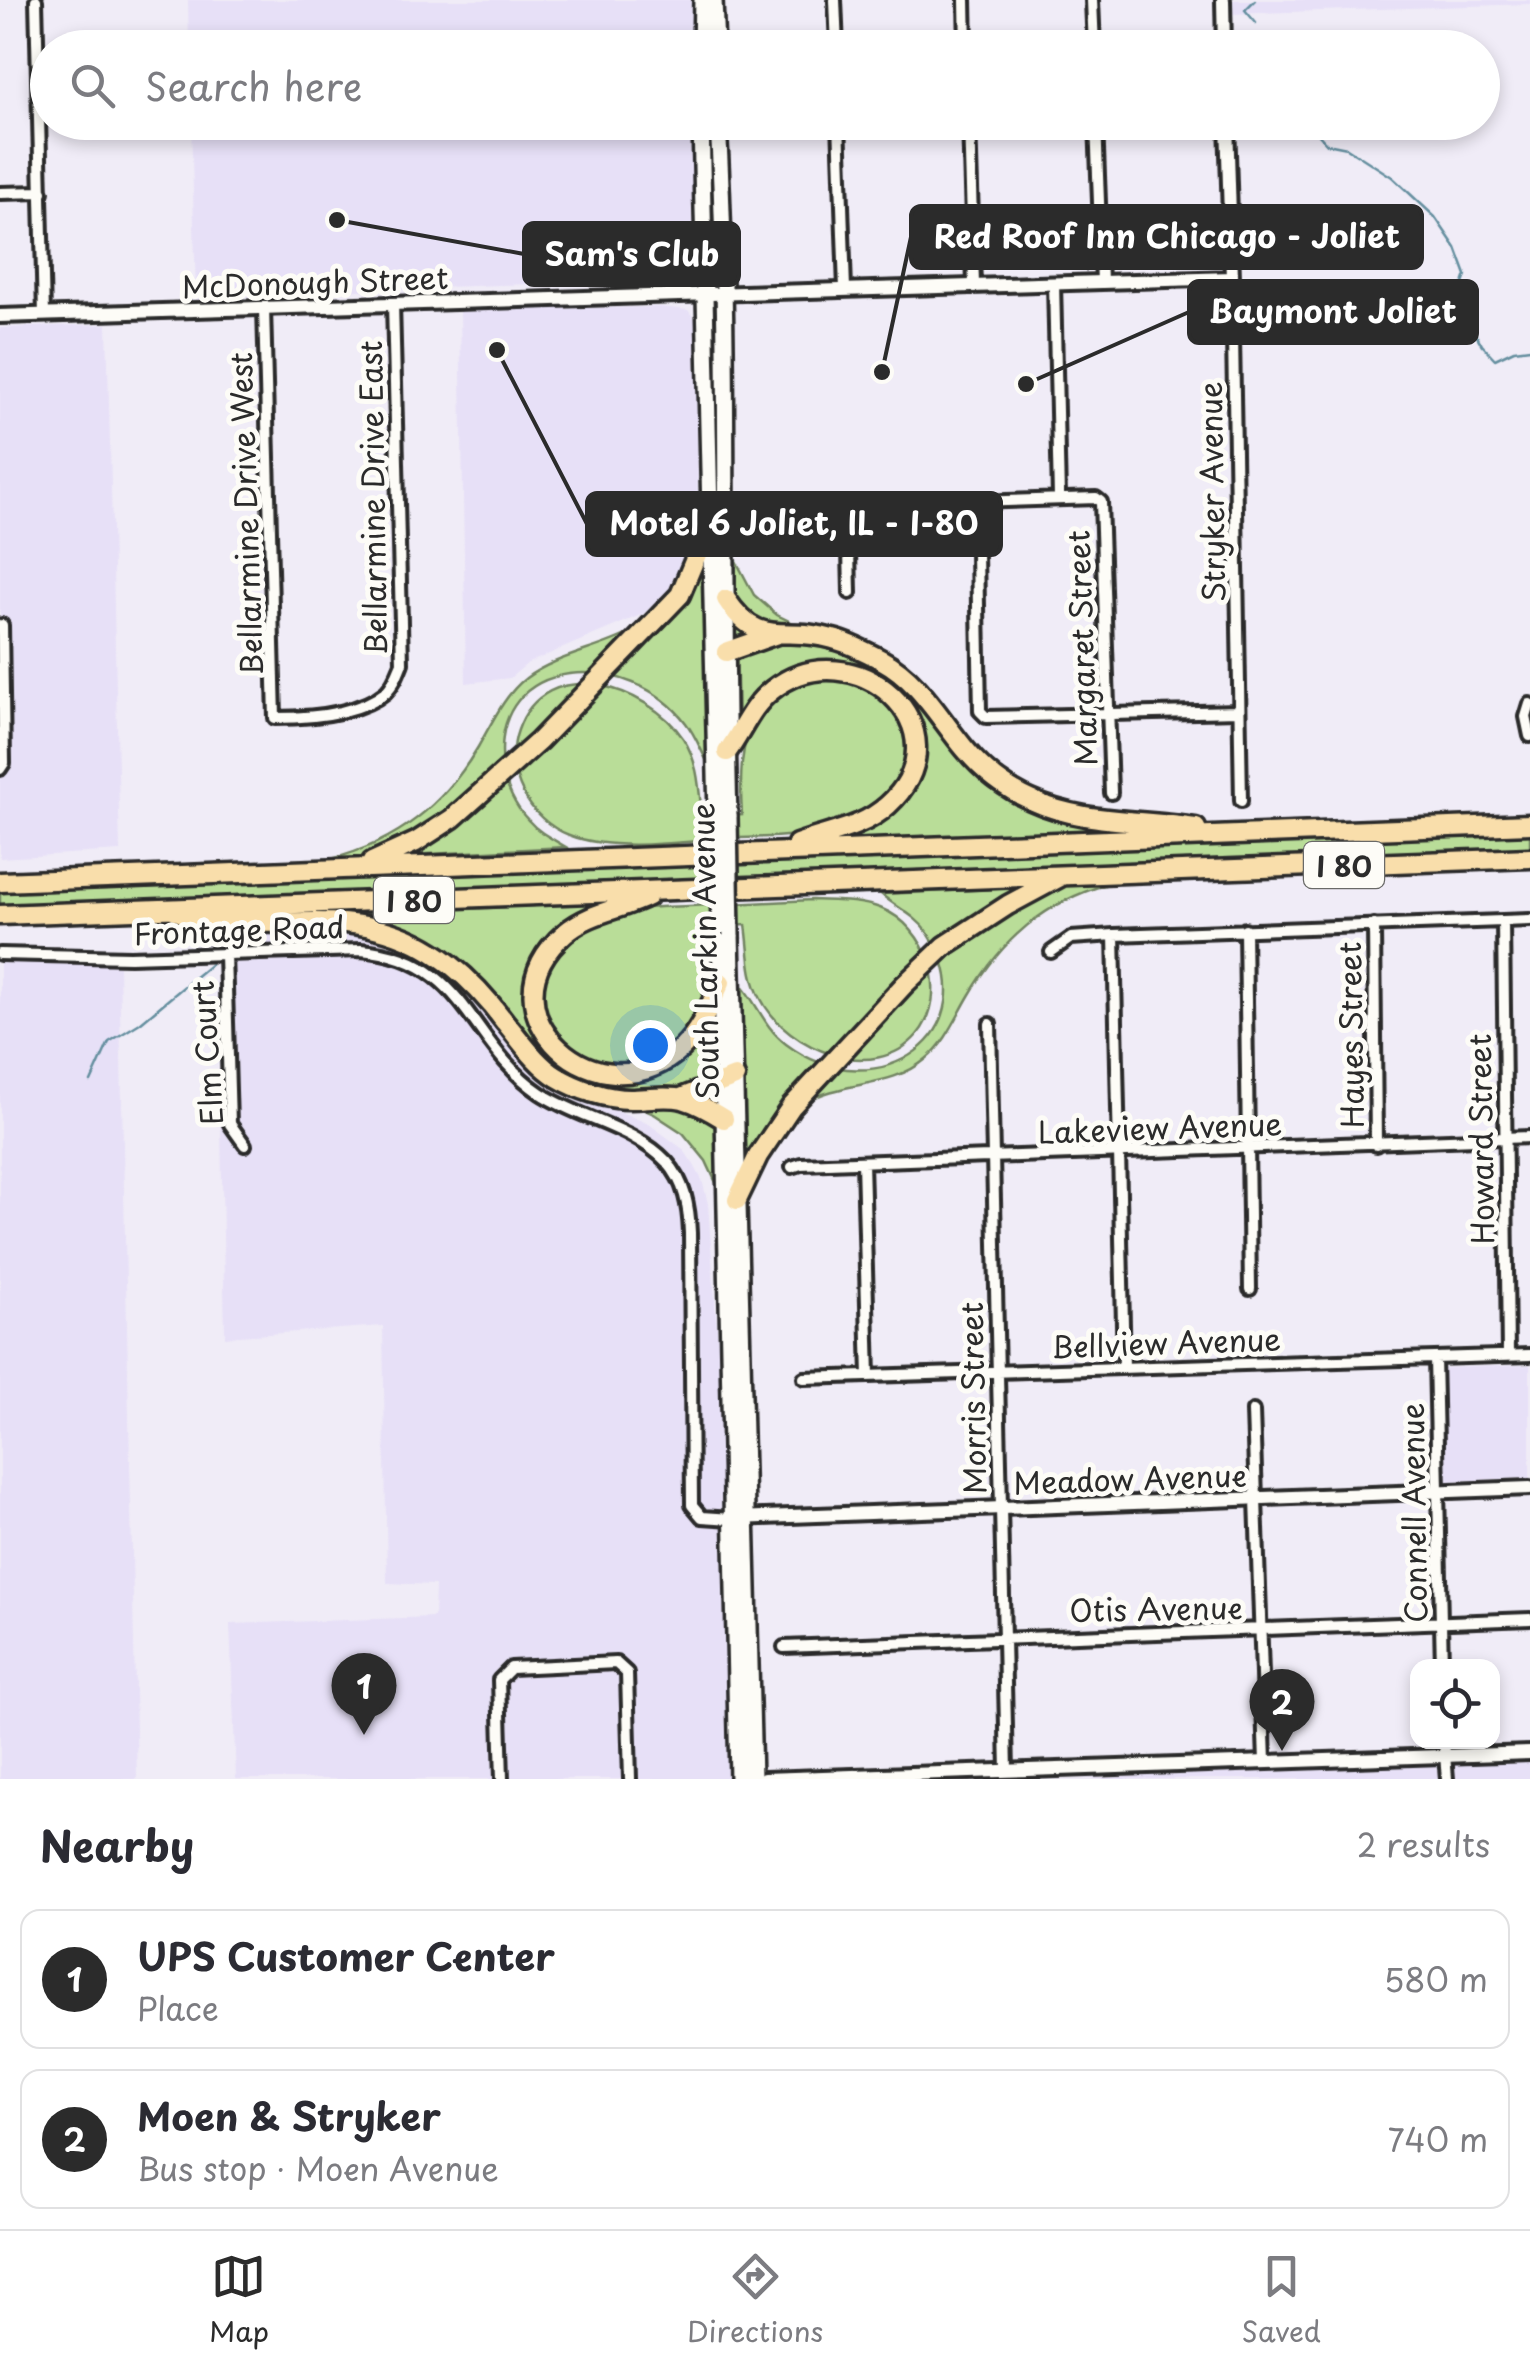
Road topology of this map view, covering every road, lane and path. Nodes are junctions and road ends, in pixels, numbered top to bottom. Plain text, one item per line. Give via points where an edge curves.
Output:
1 (36, 0) edge
2 (702, 0) edge
3 (714, 0) edge
4 (836, 0) edge
5 (965, 0) edge
6 (1092, 0) edge
7 (1223, 0) edge
8 (37, 30) edge
9 (701, 30) edge
10 (715, 30) edge
11 (837, 30) edge
12 (966, 30) edge
13 (1093, 30) edge
14 (1224, 30) edge
15 (40, 140) edge
16 (702, 140) edge
17 (719, 140) edge
18 (840, 140) edge
19 (970, 140) edge
20 (1097, 140) edge
21 (1228, 140) edge
22 (42, 192) junction
23 (0, 193) edge
24 (1232, 278) junction
25 (1102, 282) junction
26 (1054, 283) junction
27 (974, 285) junction
28 (844, 289) junction
29 (725, 293) junction
30 (705, 294) junction
31 (393, 303) junction
32 (264, 308) junction
33 (44, 315) junction
34 (0, 316) edge
35 (1059, 498) junction
36 (976, 501) junction
37 (848, 506) junction
38 (767, 508) dead end
39 (710, 523) junction
40 (850, 593) dead end
41 (726, 599) junction
42 (2, 625) edge
43 (777, 634) junction
44 (726, 652) junction
45 (1530, 704) edge
46 (1240, 711) junction
47 (1107, 714) junction
48 (275, 718) joint
49 (1530, 736) edge
50 (727, 752) junction
51 (1, 768) edge
52 (1111, 793) dead end
53 (1241, 801) dead end
54 (723, 818) junction
55 (1530, 824) edge
56 (1241, 835) junction
57 (777, 852) junction
58 (1530, 858) edge
59 (344, 868) junction
60 (1062, 876) junction
61 (0, 882) edge
62 (658, 891) junction
63 (170, 909) junction
64 (0, 915) edge
65 (1530, 920) edge
66 (1503, 921) junction
67 (1374, 925) junction
68 (1244, 929) junction
69 (725, 930) junction
70 (1114, 935) junction
71 (1052, 952) dead end
72 (0, 954) edge
73 (225, 954) junction
74 (721, 982) junction
75 (990, 1024) dead end
76 (729, 1080) junction
77 (681, 1098) junction
78 (724, 1119) junction
79 (1530, 1137) edge
80 (1505, 1138) junction
81 (1376, 1144) junction
82 (244, 1145) dead end
83 (1246, 1149) junction
84 (1118, 1154) junction
85 (992, 1156) junction
86 (863, 1162) junction
87 (792, 1168) dead end
88 (738, 1200) junction
89 (1250, 1289) dead end
90 (1530, 1354) edge
91 (1508, 1355) junction
92 (1434, 1358) junction
93 (1124, 1368) junction
94 (996, 1372) junction
95 (869, 1376) junction
96 (804, 1378) dead end
97 (1253, 1411) dead end
98 (1530, 1488) edge
99 (1437, 1492) junction
100 (1257, 1498) junction
101 (999, 1508) junction
102 (739, 1518) junction
103 (1530, 1619) edge
104 (1441, 1623) junction
105 (1261, 1631) junction
106 (1003, 1637) junction
107 (784, 1647) dead end
108 (1442, 1659) edge
109 (1444, 1749) edge
110 (1530, 1752) edge
111 (1265, 1762) junction
112 (1007, 1771) junction
113 (502, 1779) edge
114 (630, 1779) edge
115 (738, 1779) edge
116 (753, 1779) edge
117 (764, 1779) edge
118 (1447, 1779) edge

1 - 8 street
2 - 9 main road
3 - 10 main road
4 - 11 street
5 - 12 street
6 - 13 street
7 - 14 street
15 - 22 street
16 - 30 main road, South Larkin Avenue
17 - 29 main road, South Larkin Avenue
18 - 28 street
19 - 27 street
20 - 25 street
21 - 24 street, Stryker Avenue
22 - 23 street
22 - 33 street
24 - 25 street, McDonough Street
24 - 46 street, Stryker Avenue
25 - 26 street, McDonough Street
26 - 27 street, McDonough Street
26 - 35 street
27 - 28 street, McDonough Street
28 - 29 street, McDonough Street
29 - 30 street, McDonough Street
29 - 41 main road, South Larkin Avenue
30 - 31 street, McDonough Street
30 - 39 main road, South Larkin Avenue
31 - 32 street, McDonough Street
31 - 48 street, Bellarmine Drive East via 402,664 387,691 369,702 320,716
32 - 33 street, McDonough Street
32 - 48 street, Bellarmine Drive West
33 - 34 street, McDonough Street
35 - 36 street
35 - 47 street, Margaret Street via 1101,502
36 - 37 street
36 - 47 street via 980,710 986,717
37 - 38 street
37 - 40 street
39 - 54 main road, South Larkin Avenue
39 - 59 highway via 680,595 510,770 416,842
41 - 43 highway via 747,626
41 - 44 main road, South Larkin Avenue
42 - 51 street
43 - 44 highway
43 - 56 highway via 834,639 896,669 968,753 1030,800 1091,818
44 - 50 main road, South Larkin Avenue
45 - 49 street
46 - 47 street
46 - 53 street, Stryker Avenue
47 - 52 street, Margaret Street
50 - 54 main road, South Larkin Avenue
50 - 57 highway via 768,692 814,671 875,681 909,718 913,764 890,804 862,822
54 - 69 main road, South Larkin Avenue, bridge
55 - 56 highway, I 80
56 - 57 highway, I 80
57 - 59 highway, I 80
58 - 60 highway, I 80
59 - 61 highway, I 80
60 - 62 highway, I 80
60 - 88 highway via 945,946 904,985 791,1107
62 - 63 highway, I 80
62 - 74 highway via 587,918 554,943 534,988 543,1033 561,1053 589,1068 636,1072 682,1048
63 - 64 highway, I 80
63 - 77 highway via 198,920 337,922 401,936 468,978 558,1078 624,1099
65 - 66 street
66 - 67 street
66 - 80 street, Howard Street
67 - 68 street
67 - 81 street, Hayes Street
68 - 70 street
68 - 83 street
69 - 74 main road, South Larkin Avenue
69 - 76 main road, South Larkin Avenue
70 - 71 street via 1072,938
70 - 84 street
72 - 73 street, Frontage Road
73 - 82 street, Elm Court via 230,1124
73 - 102 street, Frontage Road via 348,949 410,961 447,986 536,1090 640,1141 667,1162 689,1211 692,1505 702,1517
74 - 76 main road, South Larkin Avenue
75 - 85 street, Morris Street
76 - 77 highway
76 - 78 main road, South Larkin Avenue
76 - 88 main road, South Larkin Avenue
77 - 78 highway
78 - 102 main road, South Larkin Avenue
79 - 80 street, Lakeview Avenue
80 - 81 street, Lakeview Avenue
80 - 91 street, Howard Street
81 - 83 street, Lakeview Avenue
83 - 84 street, Lakeview Avenue
83 - 89 street
84 - 85 street, Lakeview Avenue
84 - 93 street
85 - 86 street, Lakeview Avenue
85 - 94 street, Morris Street
86 - 87 street, Lakeview Avenue
86 - 95 street
88 - 102 main road, South Larkin Avenue
90 - 91 street, Bellview Avenue
91 - 92 street, Bellview Avenue
92 - 93 street, Bellview Avenue
92 - 99 street, Connell Avenue
93 - 94 street, Bellview Avenue
94 - 95 street, Bellview Avenue
94 - 101 street, Morris Street
95 - 96 street, Bellview Avenue
97 - 100 street
98 - 99 street, Meadow Avenue
99 - 100 street, Meadow Avenue
99 - 104 street, Connell Avenue
100 - 101 street, Meadow Avenue
100 - 105 street
101 - 102 street, Meadow Avenue
101 - 106 street, Morris Street
102 - 115 main road, South Larkin Avenue
102 - 116 main road, South Larkin Avenue
103 - 104 street, Otis Avenue
104 - 105 street, Otis Avenue
104 - 108 street, Connell Avenue
105 - 106 street, Otis Avenue
105 - 111 street
106 - 107 street, Otis Avenue
106 - 112 street, Morris Street
109 - 110 street
109 - 111 street
109 - 118 street
111 - 112 street
112 - 117 street
113 - 114 street via 504,1672 616,1663 628,1673

